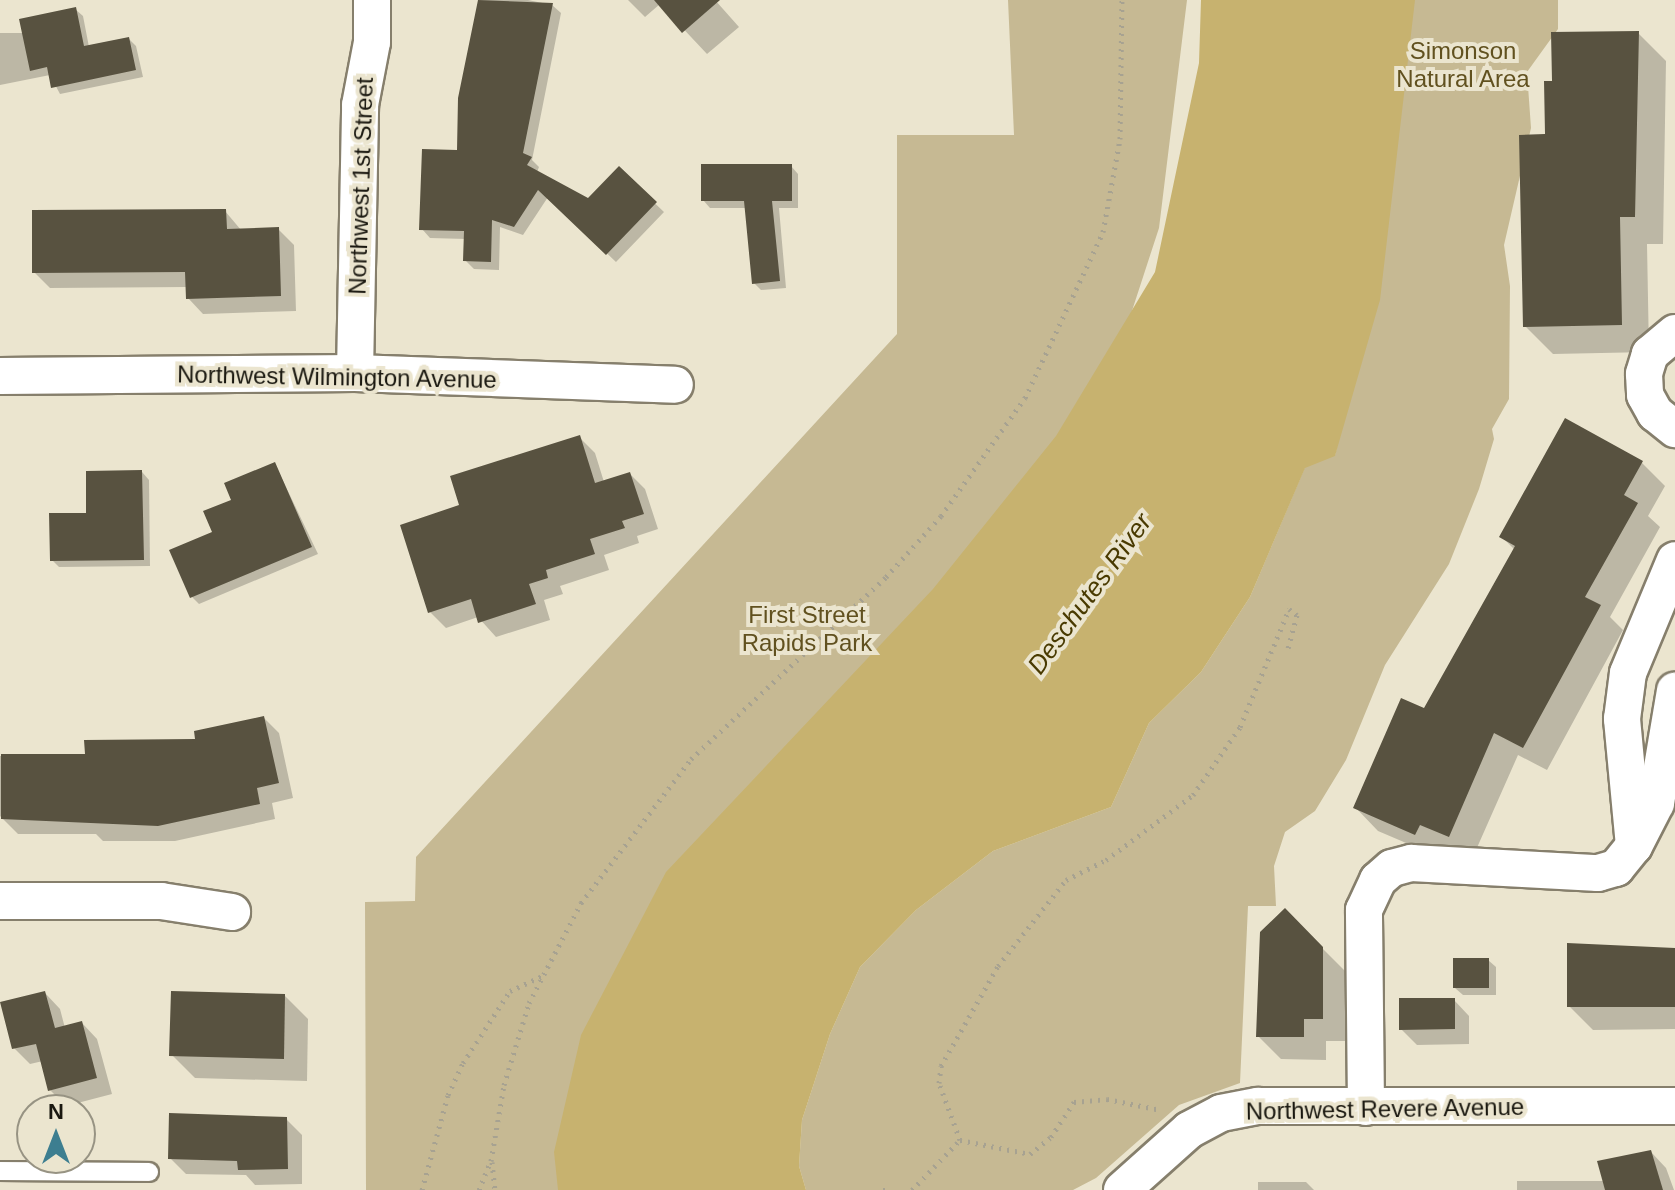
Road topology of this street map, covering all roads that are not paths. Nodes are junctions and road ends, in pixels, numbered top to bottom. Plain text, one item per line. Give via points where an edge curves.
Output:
1 (372, 0) edge
2 (1675, 333) edge
3 (355, 373) junction
4 (0, 376) edge
5 (675, 385) dead end
6 (1675, 429) edge
7 (1675, 560) edge
8 (1675, 691) edge
9 (1634, 846) junction
10 (0, 901) edge
11 (232, 912) dead end
12 (1675, 1106) edge
13 (1366, 1107) junction
14 (0, 1171) edge
15 (149, 1172) dead end
16 (1122, 1190) edge

1 - 3 street, Northwest 1st Street via 372,42 360,105
2 - 6 street via 1650,354 1644,374 1655,413
3 - 4 street, Northwest Wilmington Avenue
3 - 5 street, Northwest Wilmington Avenue
7 - 9 street via 1628,673 1622,719
8 - 9 street via 1656,803
9 - 13 street via 1616,868 1598,873 1411,863 1392,868 1378,880 1364,910
10 - 11 street via 161,901
12 - 13 street, Northwest Revere Avenue
13 - 16 street, Northwest Revere Avenue via 1258,1106 1221,1113 1189,1130
14 - 15 lane

